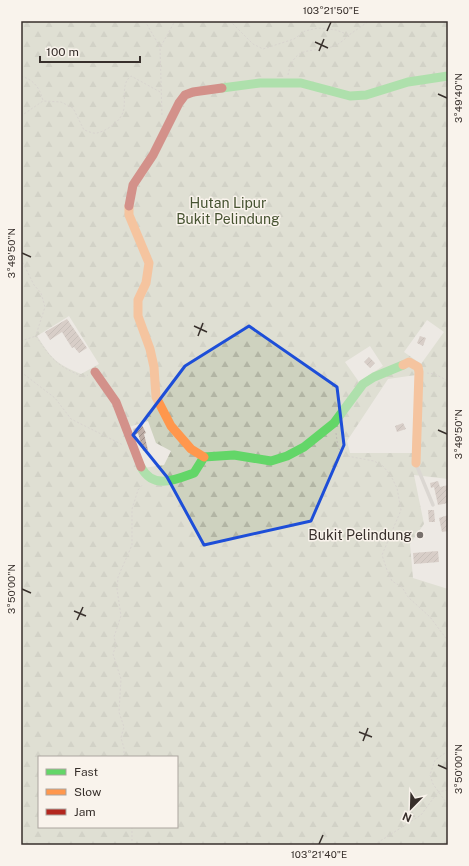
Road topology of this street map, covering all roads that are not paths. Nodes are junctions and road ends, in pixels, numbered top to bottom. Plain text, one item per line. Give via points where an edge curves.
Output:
1 (448, 76) edge
2 (95, 372) road end
3 (204, 457) junction
4 (416, 463) joint
5 (433, 505) dead end

1 - 3 street via 408,82 366,95 350,96 301,83 260,83 193,92 185,95 178,103 153,155 134,185 129,200 129,215 149,263 146,283 138,300 138,316 150,349 156,397 171,426 191,449
2 - 3 street via 116,402 140,468 147,478 161,482 194,473
3 - 4 street via 234,455 271,461 287,456 304,447 334,423 364,384 409,362 418,367 419,372
4 - 5 lane

